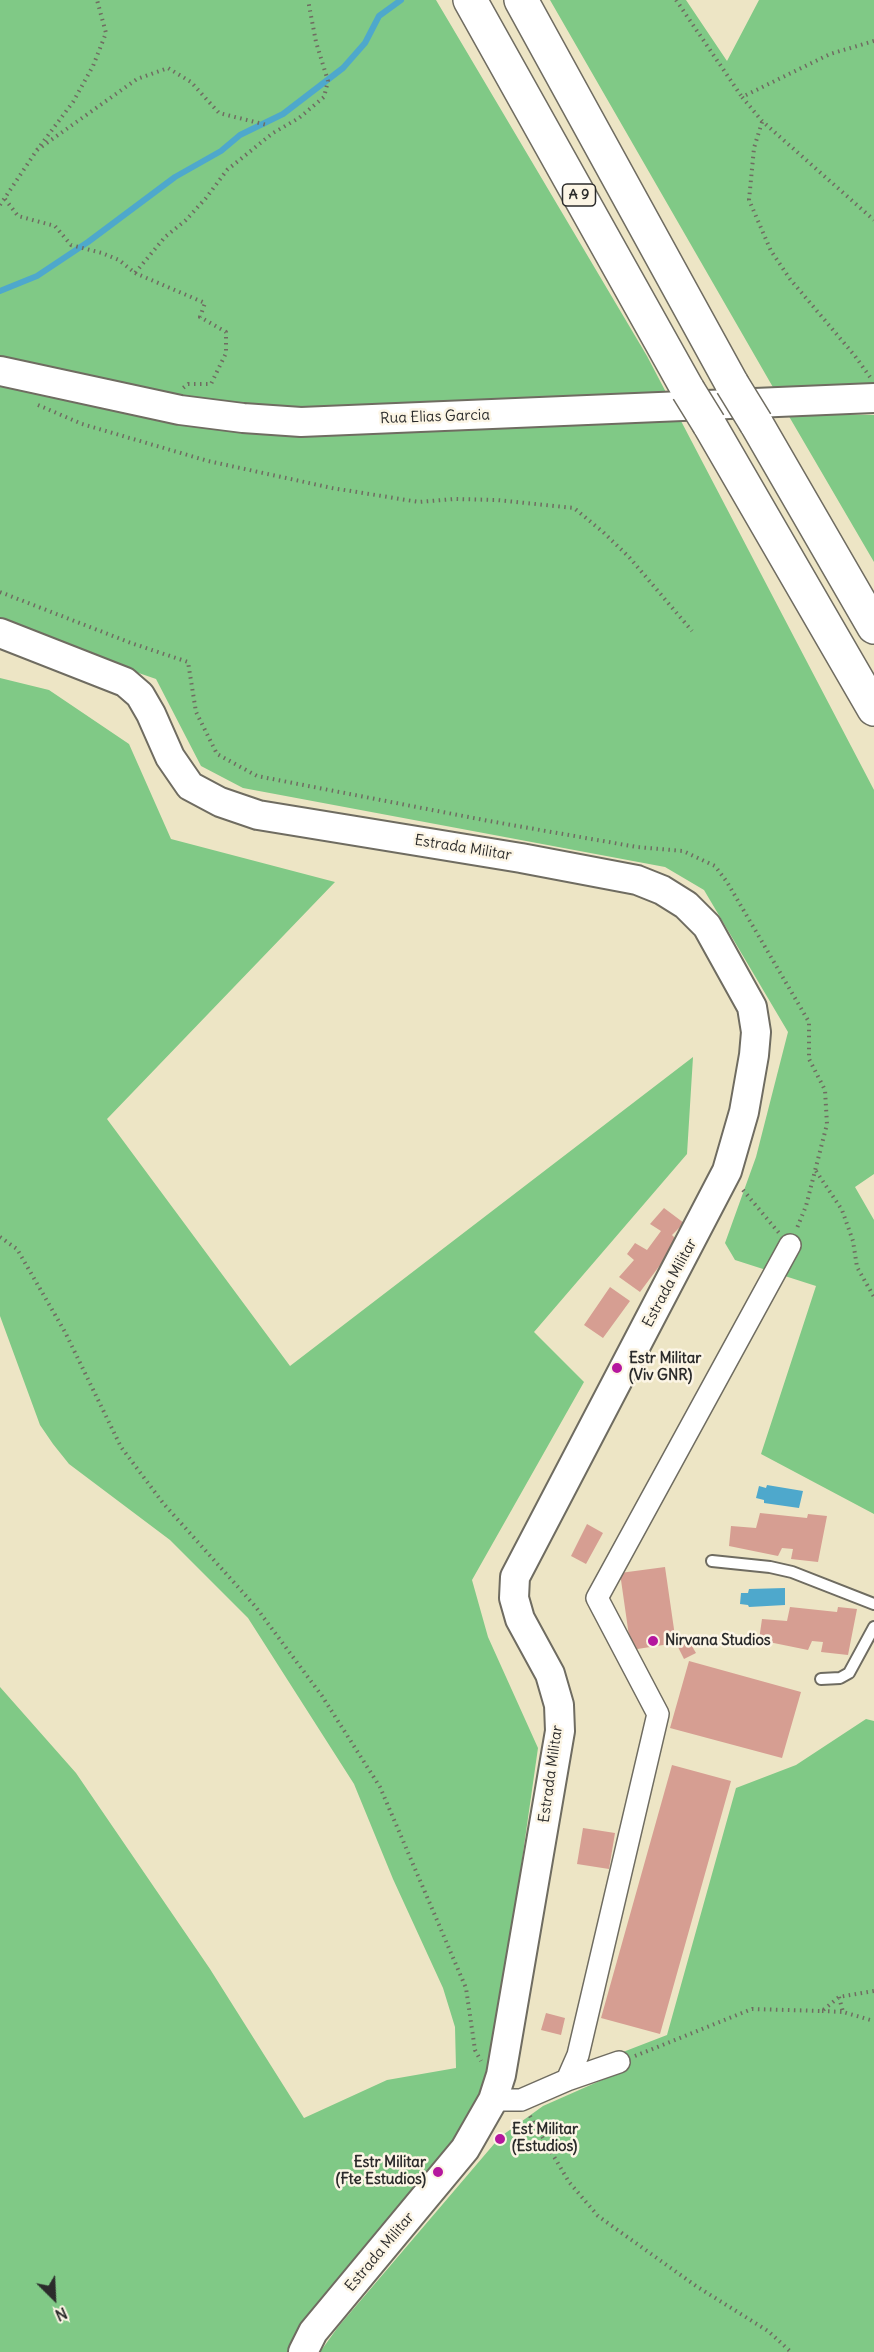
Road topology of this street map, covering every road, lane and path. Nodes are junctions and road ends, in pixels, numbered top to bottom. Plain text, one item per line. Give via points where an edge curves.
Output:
1 (97, 0) edge
2 (308, 0) edge
3 (470, 0) edge
4 (521, 0) edge
5 (676, 0) edge
6 (874, 41) edge
7 (742, 97) junction
8 (762, 122) junction
9 (267, 125) dead end
10 (37, 150) junction
11 (5, 199) junction
12 (0, 206) edge
13 (874, 220) edge
14 (135, 273) junction
15 (0, 371) edge
16 (874, 382) edge
17 (874, 398) edge
18 (32, 402) dead end
19 (163, 406) junction
20 (874, 627) edge
21 (692, 631) dead end
22 (0, 633) edge
23 (874, 709) edge
24 (816, 1170) dead end
25 (727, 1171) junction
26 (0, 1237) edge
27 (790, 1245) joint
28 (874, 1297) edge
29 (712, 1561) dead end
30 (874, 1604) edge
31 (874, 1627) edge
32 (821, 1678) dead end
33 (874, 1991) edge
34 (839, 1997) junction
35 (822, 2011) junction
36 (843, 2012) junction
37 (874, 2021) edge
38 (619, 2062) joint
39 (567, 2080) junction
40 (505, 2091) junction
41 (303, 2352) edge
42 (791, 2352) edge

1 - 10 path via 106,33 93,66 73,102
2 - 14 path via 328,81 324,97 227,170
3 - 23 highway, A 9, bridge via 688,390
4 - 20 highway, bridge via 732,384
5 - 7 path
6 - 7 path via 830,54
7 - 8 path
8 - 13 path
8 - 16 path via 754,148 749,200 771,251
9 - 10 path via 219,112 191,82 168,68 137,79
10 - 11 path
11 - 12 path
11 - 14 path via 18,216 55,226 71,245 119,260
14 - 19 path via 205,303 200,317 226,332 226,353 211,384 188,384
15 - 19 street, Rua Elias Garcia
17 - 19 street, Rua Elias Garcia via 301,422
18 - 21 path via 82,424 208,461 332,488 419,502 497,500 574,508 629,556
22 - 25 street, Estrada Militar via 125,682 140,695 170,757 190,786 220,802 258,814 637,880 686,905 707,926 752,1007 756,1032 744,1112
24 - 28 path via 842,1210 857,1267
25 - 27 path
25 - 40 street, Estrada Militar via 515,1577 514,1598 520,1619 550,1674 559,1706 560,1731
26 - 40 path via 17,1249 65,1332 121,1447 163,1503 255,1606 322,1696 380,1787 466,1988 477,2058
27 - 39 street via 597,1598 658,1714 578,2055
29 - 30 lane via 792,1572
31 - 32 lane via 849,1673 840,1678
33 - 34 path
34 - 35 path
34 - 36 path
35 - 36 path
35 - 38 path via 752,2009
36 - 37 path
38 - 39 street
39 - 40 street
40 - 41 street, Estrada Militar via 465,2149 314,2332
40 - 42 path via 598,2216 696,2286 768,2331

